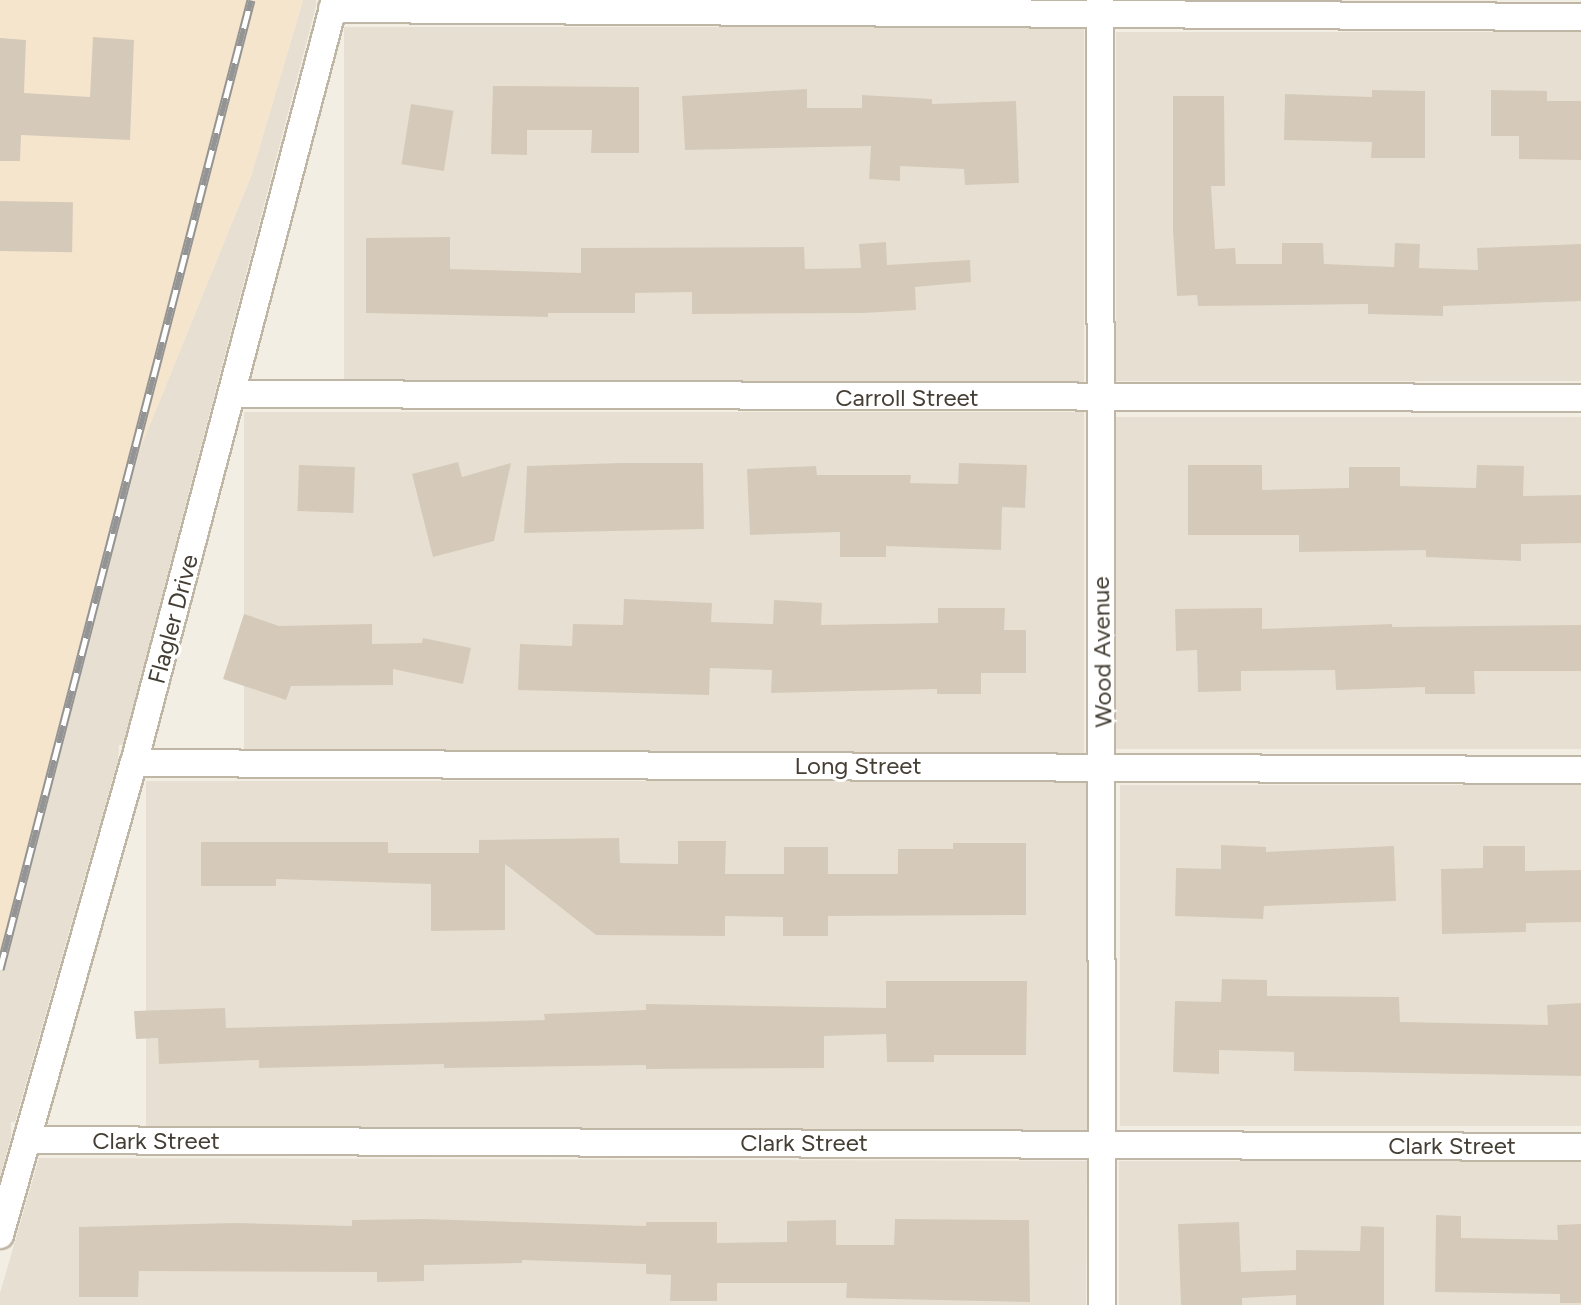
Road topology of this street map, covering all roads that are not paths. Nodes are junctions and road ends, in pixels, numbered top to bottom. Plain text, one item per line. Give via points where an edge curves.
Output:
1 (334, 4) edge
2 (1100, 7) edge
3 (1581, 17) edge
4 (232, 394) junction
5 (1581, 398) edge
6 (1100, 399) junction
7 (134, 763) junction
8 (1104, 767) junction
9 (1581, 770) edge
10 (27, 1140) junction
11 (1103, 1144) junction
12 (1581, 1147) edge
13 (0, 1235) edge
14 (1102, 1305) edge

1 - 2 street
1 - 4 street, Flagler Drive
2 - 3 street
2 - 6 street, Wood Avenue
4 - 6 street, Carroll Street
4 - 7 street, Flagler Drive
5 - 6 street, Carroll Street
6 - 8 street, Wood Avenue
7 - 8 street, Long Street
7 - 10 street, Flagler Drive
8 - 9 street, Long Street
8 - 11 street, Wood Avenue
10 - 11 street, Clark Street
10 - 13 street, Flagler Drive
11 - 12 street, Clark Street
11 - 14 street, Wood Avenue

